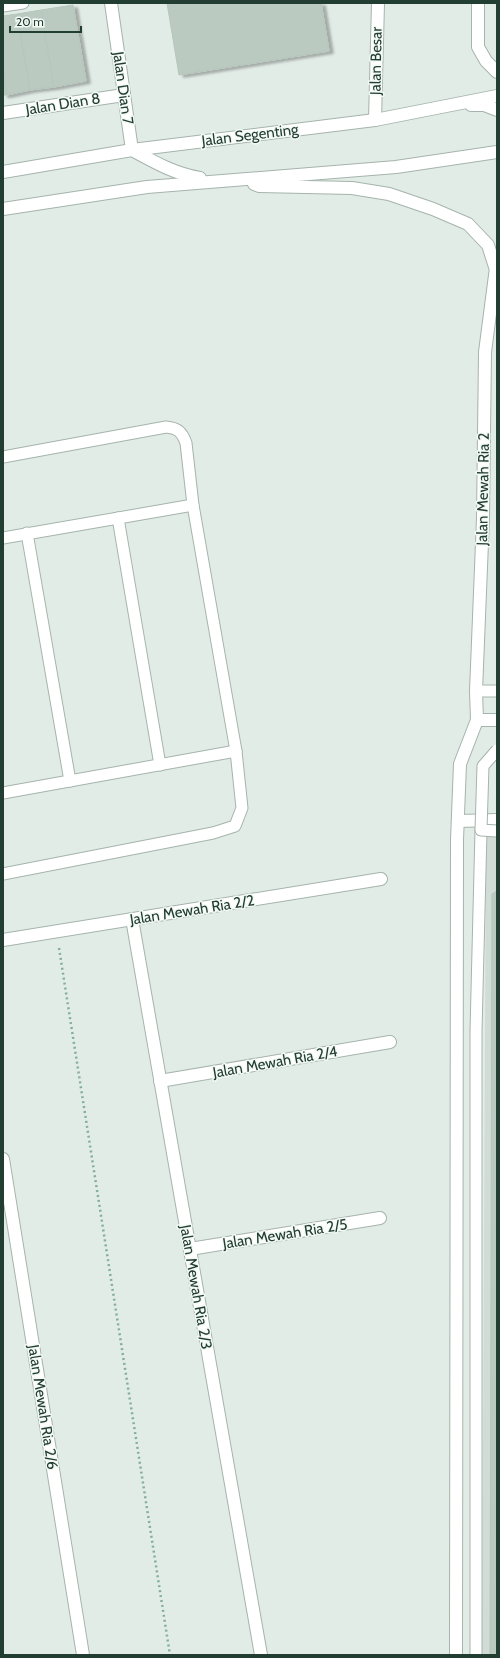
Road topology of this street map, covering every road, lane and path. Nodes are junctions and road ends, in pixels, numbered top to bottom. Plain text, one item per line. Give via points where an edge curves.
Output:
1 (23, 3) edge
2 (111, 3) edge
3 (378, 3) edge
4 (478, 3) edge
5 (7, 5) edge
6 (497, 72) edge
7 (124, 95) junction
8 (497, 96) edge
9 (458, 104) junction
10 (497, 110) edge
11 (3, 113) edge
12 (375, 120) junction
13 (132, 150) junction
14 (497, 152) edge
15 (3, 172) edge
16 (245, 180) junction
17 (221, 181) junction
18 (3, 210) edge
19 (496, 264) edge
20 (3, 457) edge
21 (193, 505) junction
22 (118, 518) junction
23 (28, 533) junction
24 (3, 538) edge
25 (476, 691) junction
26 (497, 691) edge
27 (477, 720) junction
28 (497, 720) edge
29 (497, 750) edge
30 (236, 751) junction
31 (160, 765) junction
32 (70, 781) junction
33 (3, 793) edge
34 (497, 820) edge
35 (458, 821) junction
36 (481, 830) junction
37 (497, 831) edge
38 (3, 874) edge
39 (381, 879) dead end
40 (132, 919) junction
41 (56, 932) junction
42 (3, 940) edge
43 (390, 1042) dead end
44 (160, 1081) junction
45 (3, 1159) edge
46 (380, 1218) dead end
47 (190, 1249) junction
48 (83, 1655) edge
49 (170, 1655) edge
50 (261, 1655) edge
51 (456, 1655) edge
52 (476, 1655) edge

1 - 5 lane
2 - 7 street, Jalan Dian 7
3 - 12 street, Jalan Besar
4 - 6 street via 478,47 486,61
7 - 11 street, Jalan Dian 8
7 - 13 street, Jalan Dian 7
8 - 9 street, Jalan Segenting
9 - 10 street
9 - 12 street, Jalan Segenting
12 - 13 street, Jalan Segenting
13 - 15 street, Jalan Segenting
13 - 17 street via 171,171
14 - 16 street via 396,167
16 - 17 street
16 - 19 street via 260,186 352,188 389,194 468,224 488,246
17 - 18 street via 147,187
19 - 25 street, Jalan Mewah Ria 2 via 485,352 483,518
20 - 21 lane via 166,427 175,428 183,434 186,443
21 - 22 lane
21 - 30 lane
22 - 23 lane
22 - 31 lane
23 - 24 lane
23 - 32 lane
25 - 26 lane
25 - 27 street, Jalan Mewah Ria 2
27 - 28 street
27 - 35 street via 460,764
29 - 36 lane, bridge via 483,766
30 - 31 lane
30 - 38 lane via 242,808 235,826 213,833
31 - 32 lane
32 - 33 lane
34 - 35 street
35 - 51 street
36 - 37 lane, bridge
36 - 52 lane via 476,1031
39 - 40 street, Jalan Mewah Ria 2/2
40 - 41 street, Jalan Mewah Ria 2/2
40 - 44 street, Jalan Mewah Ria 2/3
41 - 42 street, Jalan Mewah Ria 2/2
41 - 49 path
43 - 44 street, Jalan Mewah Ria 2/4
44 - 47 street, Jalan Mewah Ria 2/3
45 - 48 street, Jalan Mewah Ria 2/6
46 - 47 street, Jalan Mewah Ria 2/5
47 - 50 street, Jalan Mewah Ria 2/3

